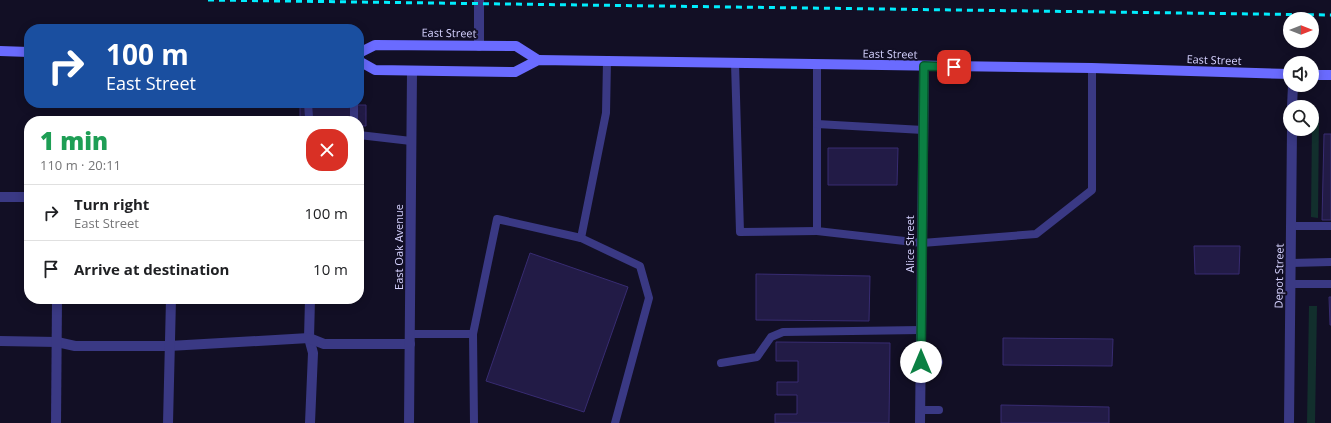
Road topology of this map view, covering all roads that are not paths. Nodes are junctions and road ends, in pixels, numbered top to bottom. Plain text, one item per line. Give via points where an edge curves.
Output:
1 (479, 0) edge
2 (479, 46) junction
3 (0, 51) edge
4 (364, 51) edge
5 (24, 52) edge
6 (538, 60) junction
7 (607, 61) junction
8 (734, 63) junction
9 (364, 64) edge
10 (817, 64) junction
11 (924, 66) junction
12 (1092, 68) junction
13 (412, 71) junction
14 (1283, 74) edge
15 (1319, 75) edge
16 (1331, 75) edge
17 (817, 124) junction
18 (923, 130) junction
19 (364, 135) edge
20 (1292, 136) edge
21 (411, 141) junction
22 (0, 197) edge
23 (24, 197) edge
24 (1291, 226) junction
25 (1331, 226) edge
26 (817, 231) junction
27 (582, 238) junction
28 (922, 243) junction
29 (1331, 262) edge
30 (1291, 263) junction
31 (1291, 284) junction
32 (1331, 284) edge
33 (57, 304) edge
34 (171, 304) edge
35 (310, 304) edge
36 (921, 330) junction
37 (473, 334) junction
38 (309, 338) junction
39 (410, 339) junction
40 (0, 341) edge
41 (57, 342) junction
42 (169, 346) junction
43 (921, 362) junction
44 (939, 362) dead end
45 (721, 363) dead end
46 (920, 410) junction
47 (939, 410) dead end
48 (56, 423) edge
49 (168, 423) edge
50 (310, 423) edge
51 (409, 423) edge
52 (474, 423) edge
53 (615, 423) edge
54 (920, 423) edge
55 (1289, 423) edge

1 - 2 street
2 - 4 main road, East Street via 375,45
2 - 6 main road, East Street via 516,46
3 - 5 main road
6 - 7 main road, East Street
6 - 13 main road, East Street via 515,72
7 - 8 main road, East Street
7 - 27 lane via 606,113
8 - 10 main road, East Street
8 - 26 lane via 740,232
9 - 13 main road, East Street via 375,70
10 - 11 main road, East Street
10 - 17 lane
11 - 12 main road, East Street
11 - 18 street, Alice Street
12 - 14 main road, East Street
12 - 28 lane via 1092,190 1036,234
13 - 21 street, East Oak Avenue
15 - 16 main road
17 - 18 lane
17 - 26 lane
18 - 28 street, Alice Street
19 - 21 lane
20 - 24 street, Depot Street
21 - 39 street, East Oak Avenue
22 - 23 street
24 - 25 lane
24 - 30 street, Depot Street
26 - 28 lane
27 - 37 lane via 497,219
27 - 53 lane via 640,266 649,298
28 - 36 street, Alice Street
29 - 30 lane
30 - 31 street, Depot Street
31 - 32 lane
31 - 55 street, Depot Street
33 - 41 street
34 - 42 street
35 - 38 street
36 - 43 street, Alice Street
36 - 45 lane via 783,332 771,337 757,357
37 - 39 lane
37 - 52 lane
38 - 39 street via 324,344
38 - 42 street
38 - 50 street via 313,353
39 - 51 street, East Oak Avenue
40 - 41 street
41 - 42 street via 75,346
41 - 48 street
42 - 49 street
43 - 44 lane
43 - 46 street, Alice Street
46 - 47 lane
46 - 54 street, Alice Street

